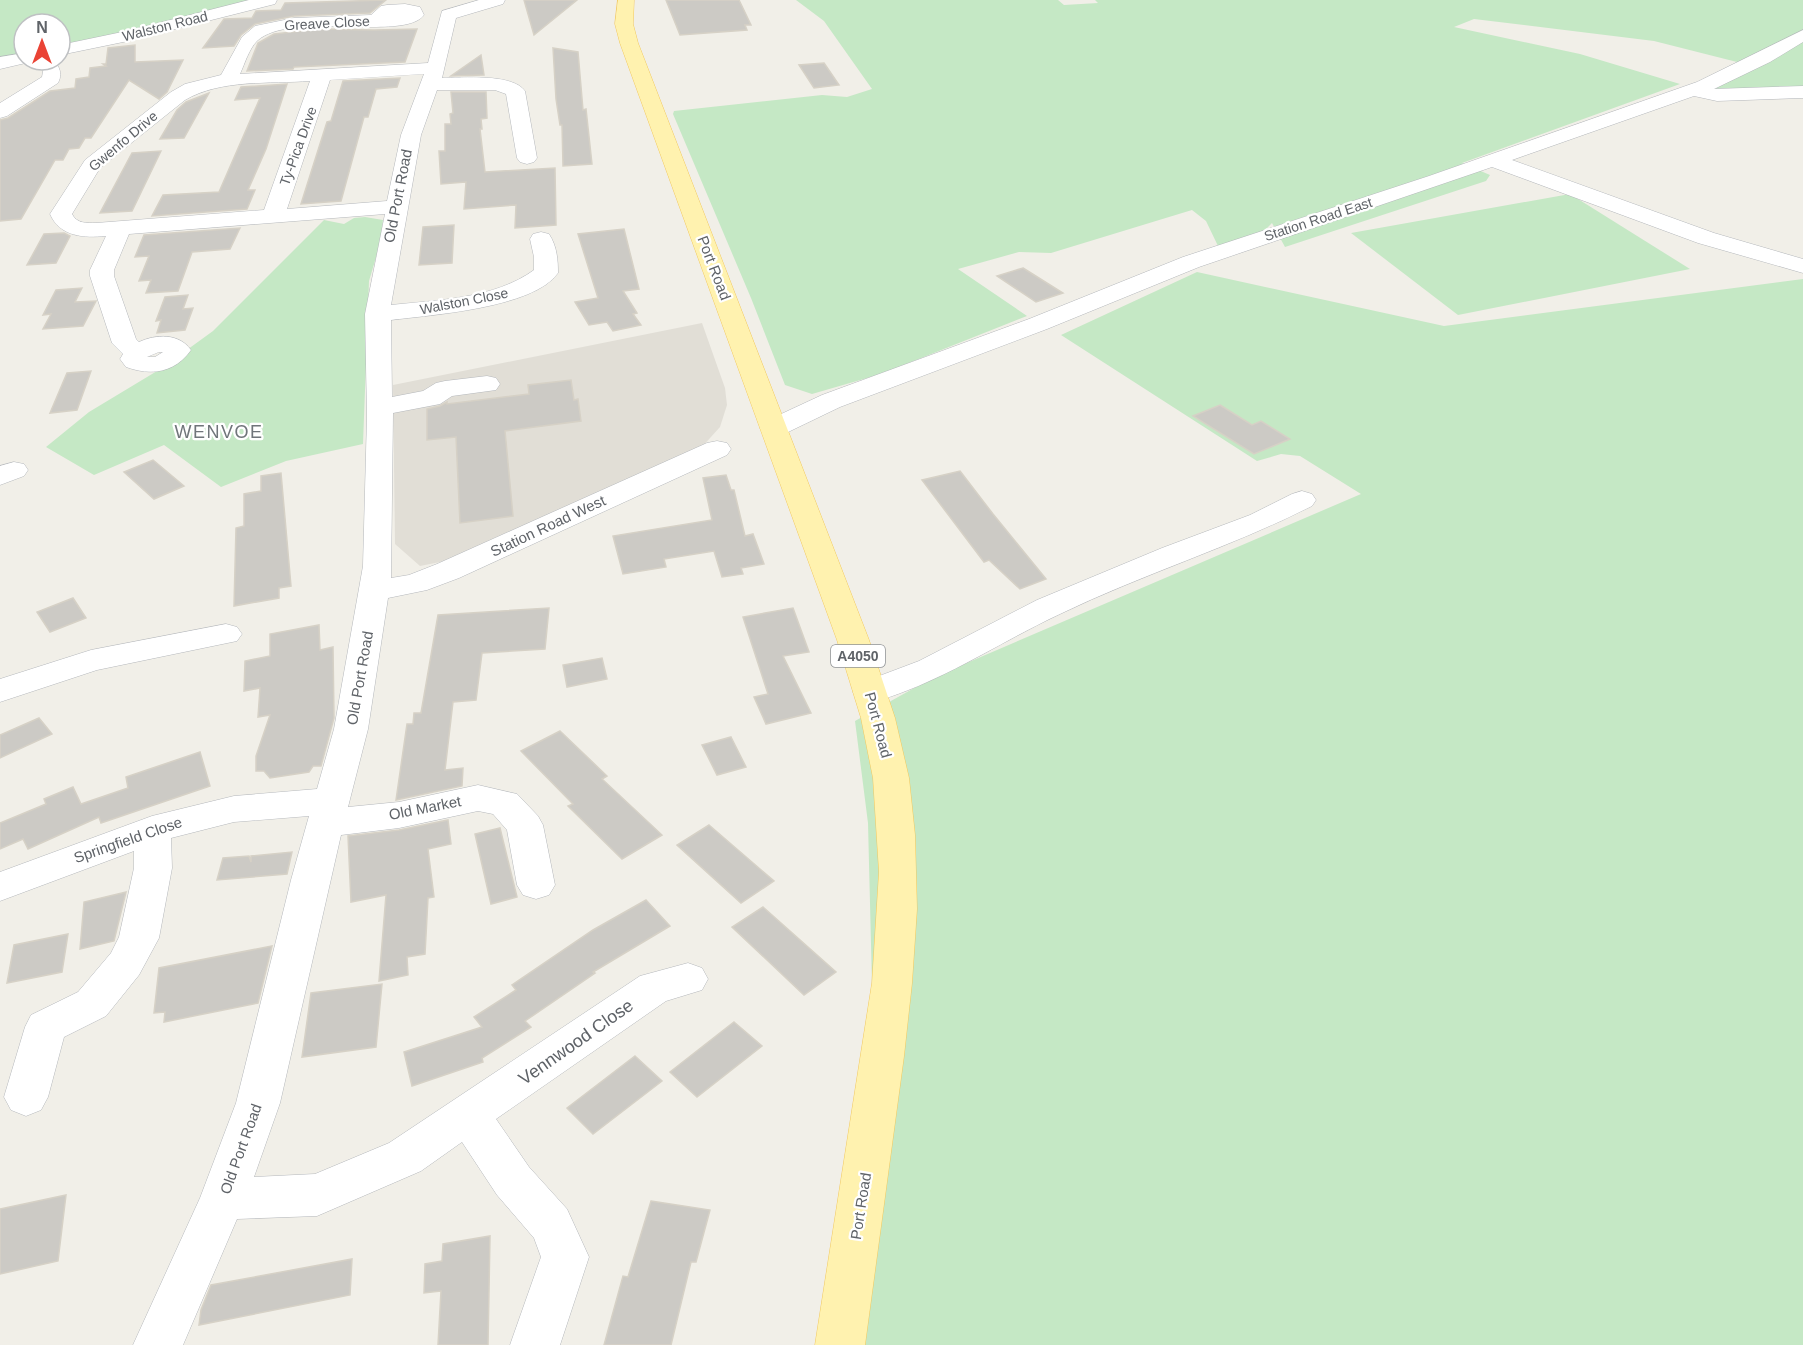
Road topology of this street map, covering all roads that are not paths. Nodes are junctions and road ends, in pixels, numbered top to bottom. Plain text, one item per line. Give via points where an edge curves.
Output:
1 (269, 0) edge
2 (396, 0) edge
3 (497, 0) edge
4 (626, 0) edge
5 (443, 3) edge
6 (384, 20) dead end
7 (1803, 35) edge
8 (72, 48) edge
9 (514, 71) dead end
10 (51, 72) edge
11 (322, 75) junction
12 (433, 76) junction
13 (228, 80) junction
14 (497, 84) junction
15 (1693, 90) junction
16 (1803, 92) edge
17 (0, 112) edge
18 (527, 158) dead end
19 (1492, 160) junction
20 (396, 207) junction
21 (273, 217) junction
22 (121, 228) junction
23 (542, 238) dead end
24 (1803, 266) edge
25 (377, 314) junction
26 (137, 352) dead end
27 (487, 384) dead end
28 (762, 395) junction
29 (831, 400) junction
30 (380, 407) junction
31 (774, 428) junction
32 (717, 449) dead end
33 (1302, 500) dead end
34 (375, 591) junction
35 (226, 634) dead end
36 (9, 687) edge
37 (870, 692) junction
38 (328, 812) junction
39 (152, 829) junction
40 (536, 885) dead end
41 (0, 887) edge
42 (688, 979) dead end
43 (26, 1097) dead end
44 (469, 1116) junction
45 (223, 1199) junction
46 (158, 1345) edge
47 (535, 1345) edge
48 (840, 1345) edge

1 - 8 street, Walston Road
2 - 5 street
3 - 5 street
4 - 28 main road, Port Road / A4050 via 624,24 629,43
5 - 12 street, Old Port Road via 447,17
6 - 13 street, Greave Close via 269,27 254,34
7 - 15 street, Station Road East via 1764,58
9 - 14 street
10 - 17 street via 51,79
11 - 12 street, Gwenfo Drive
11 - 13 street, Gwenfo Drive
11 - 21 street, Ty-Pica Drive
12 - 14 street, Gwenfo Drive
12 - 20 street, Old Port Road via 411,135
13 - 22 street, Gwenfo Drive via 184,92 90,166 63,209 62,219 82,229
14 - 18 street via 517,94
15 - 16 street via 1717,95
15 - 19 street, Station Road East
19 - 24 street via 1706,238
19 - 29 street, Station Road East via 1191,262 1038,324
20 - 21 street, Gwenfo Drive
20 - 25 street, Old Port Road
21 - 22 street, Gwenfo Drive
22 - 26 street via 102,276 125,344
23 - 25 street, Walston Close via 546,273 525,288 494,297
25 - 30 street, Old Port Road
27 - 30 street via 445,389 431,398
28 - 29 street, Station Road East via 794,402
28 - 31 main road, Port Road / A4050
29 - 31 street, Station Road East
30 - 34 street, Old Port Road
31 - 37 main road, Port Road / A4050
32 - 34 street, Station Road West via 448,571 416,583
33 - 37 street via 1260,521 1048,607 931,669
34 - 38 street, Old Port Road via 351,729
35 - 36 street via 91,661
37 - 48 main road, Port Road / A4050 via 894,800 899,891 885,1043
38 - 39 street, Springfield Close via 234,809
38 - 40 street, Old Market via 399,815 478,798 504,803 525,825
38 - 45 street, Old Port Road via 258,1103
39 - 41 street, Springfield Close
39 - 43 street via 153,868 139,938 125,964 92,1004 46,1027
42 - 44 street, Vennwood Close via 654,988
44 - 45 street, Vennwood Close via 405,1157 317,1194
44 - 47 street via 513,1181 551,1224 565,1257
45 - 46 street, Old Port Road

